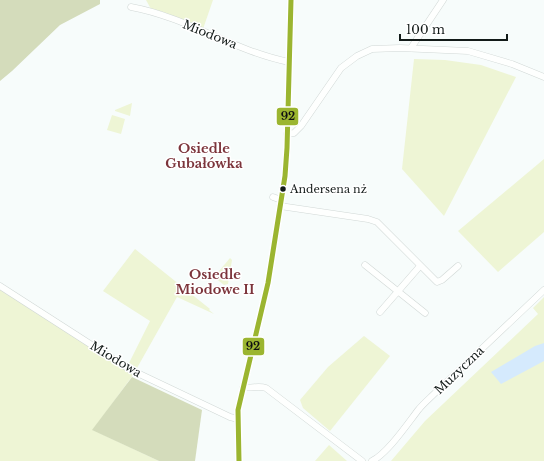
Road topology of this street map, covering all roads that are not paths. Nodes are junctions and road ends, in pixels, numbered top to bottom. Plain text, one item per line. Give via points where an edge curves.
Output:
1 (291, 0) edge
2 (443, 0) edge
3 (131, 7) dead end
4 (411, 48) junction
5 (289, 62) junction
6 (544, 77) edge
7 (287, 134) junction
8 (273, 197) dead end
9 (281, 203) junction
10 (365, 265) dead end
11 (420, 266) junction
12 (458, 266) dead end
13 (0, 286) edge
14 (544, 290) edge
15 (398, 291) junction
16 (380, 312) dead end
17 (424, 313) dead end
18 (243, 386) junction
19 (238, 419) junction
20 (239, 461) edge
21 (362, 461) edge
22 (372, 461) edge

1 - 5 street
2 - 4 street
3 - 5 street, Miodowa via 151,11 254,52
4 - 6 street via 458,50 479,54
4 - 7 street via 372,49 351,59 338,72 301,126 294,133
5 - 7 street
7 - 9 street
8 - 9 street
9 - 11 street via 377,222
9 - 18 street via 268,283
10 - 15 street
11 - 12 street via 438,282
11 - 15 street
13 - 19 street, Miodowa via 129,369
14 - 22 street, Muzyczna via 435,393
15 - 16 street
15 - 17 street
18 - 19 street
18 - 21 street via 266,388
19 - 20 street

